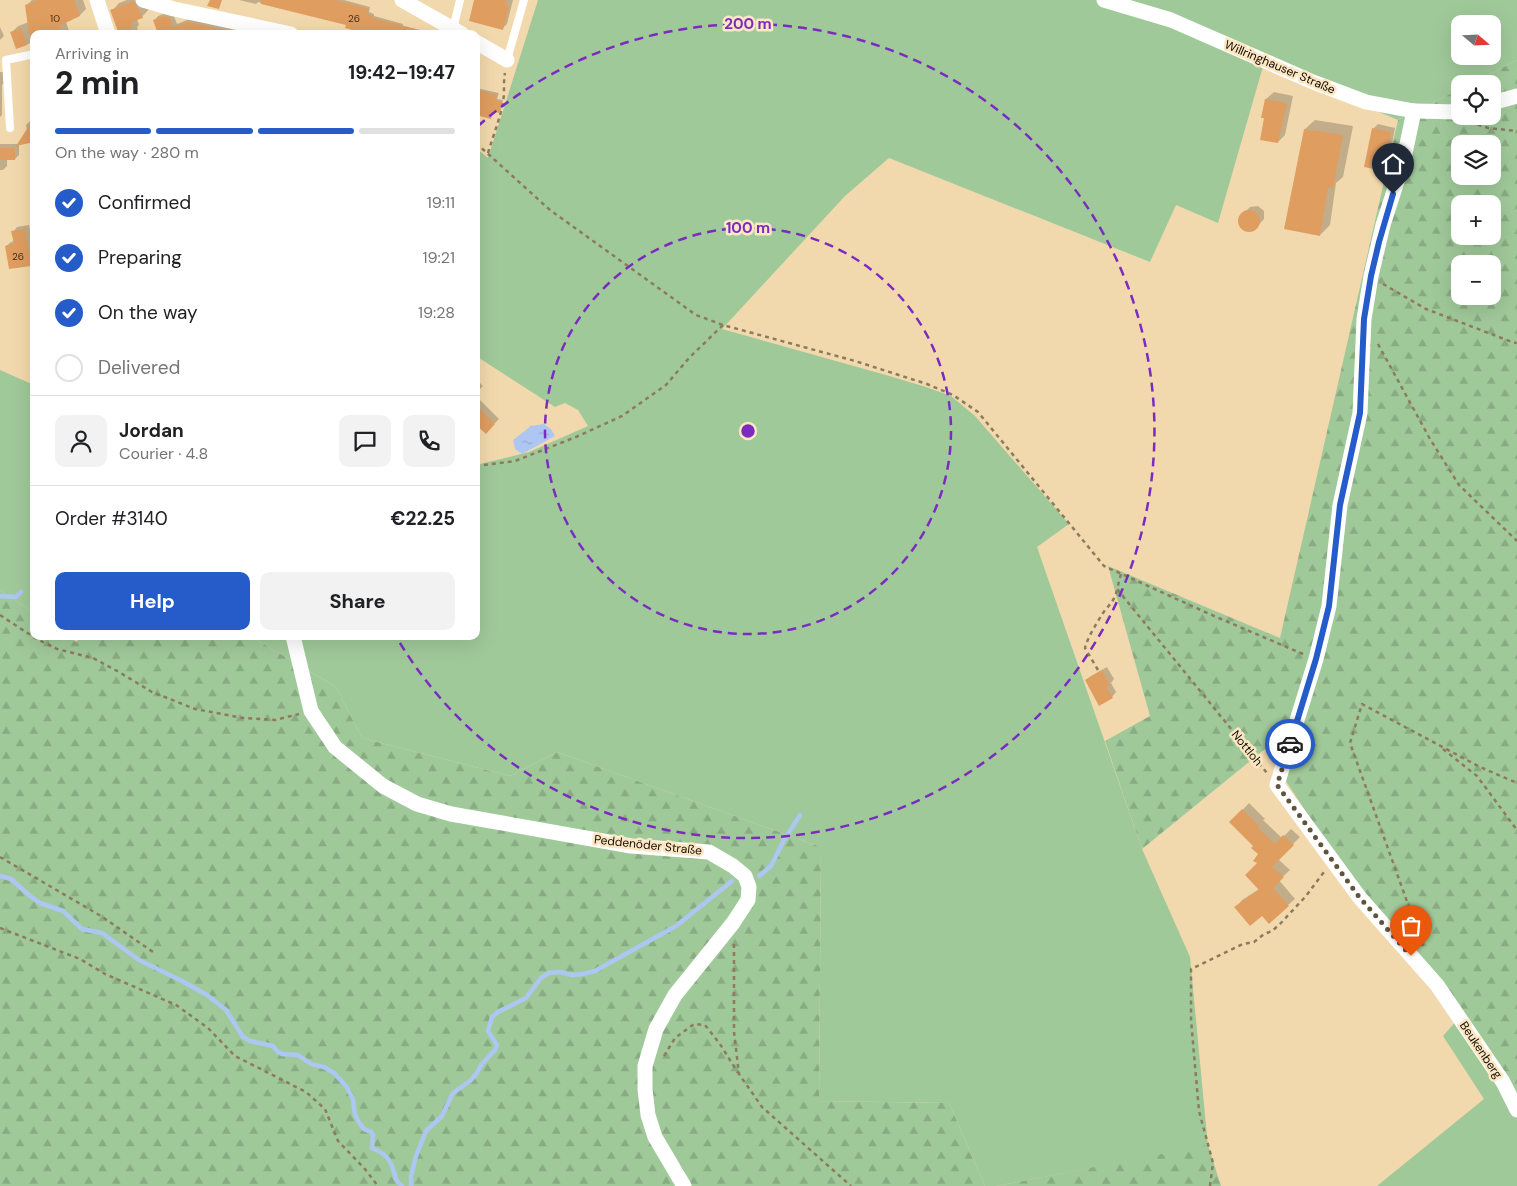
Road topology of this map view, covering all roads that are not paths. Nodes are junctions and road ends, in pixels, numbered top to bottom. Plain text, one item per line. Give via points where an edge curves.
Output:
1 (97, 0) edge
2 (143, 0) edge
3 (402, 0) edge
4 (460, 0) edge
5 (524, 0) edge
6 (1104, 0) edge
7 (104, 30) edge
8 (271, 30) edge
9 (455, 30) edge
10 (457, 30) edge
11 (480, 44) edge
12 (30, 55) edge
13 (507, 60) joint
14 (1517, 96) edge
15 (1501, 100) edge
16 (1414, 111) junction
17 (1451, 115) edge
18 (10, 128) dead end
19 (294, 640) edge
20 (1517, 1110) edge
21 (684, 1186) edge

1 - 7 street
2 - 8 street via 174,10
3 - 9 street
4 - 10 lane
5 - 13 lane
6 - 16 street, Willringhauser Straße via 1171,20 1366,102
11 - 13 street
12 - 18 lane via 6,60
14 - 15 street
16 - 17 street, Willringhauser Straße
16 - 20 street, Beukenberg via 1371,276 1364,319 1360,413 1340,505 1329,606 1277,785 1360,898 1437,985 1503,1082
19 - 21 street, Peddenöder Straße via 311,711 335,747 383,786 417,804 451,814 622,844 709,852 744,876 749,887 748,900 734,923 675,995 656,1030 646,1066 648,1115 655,1137

